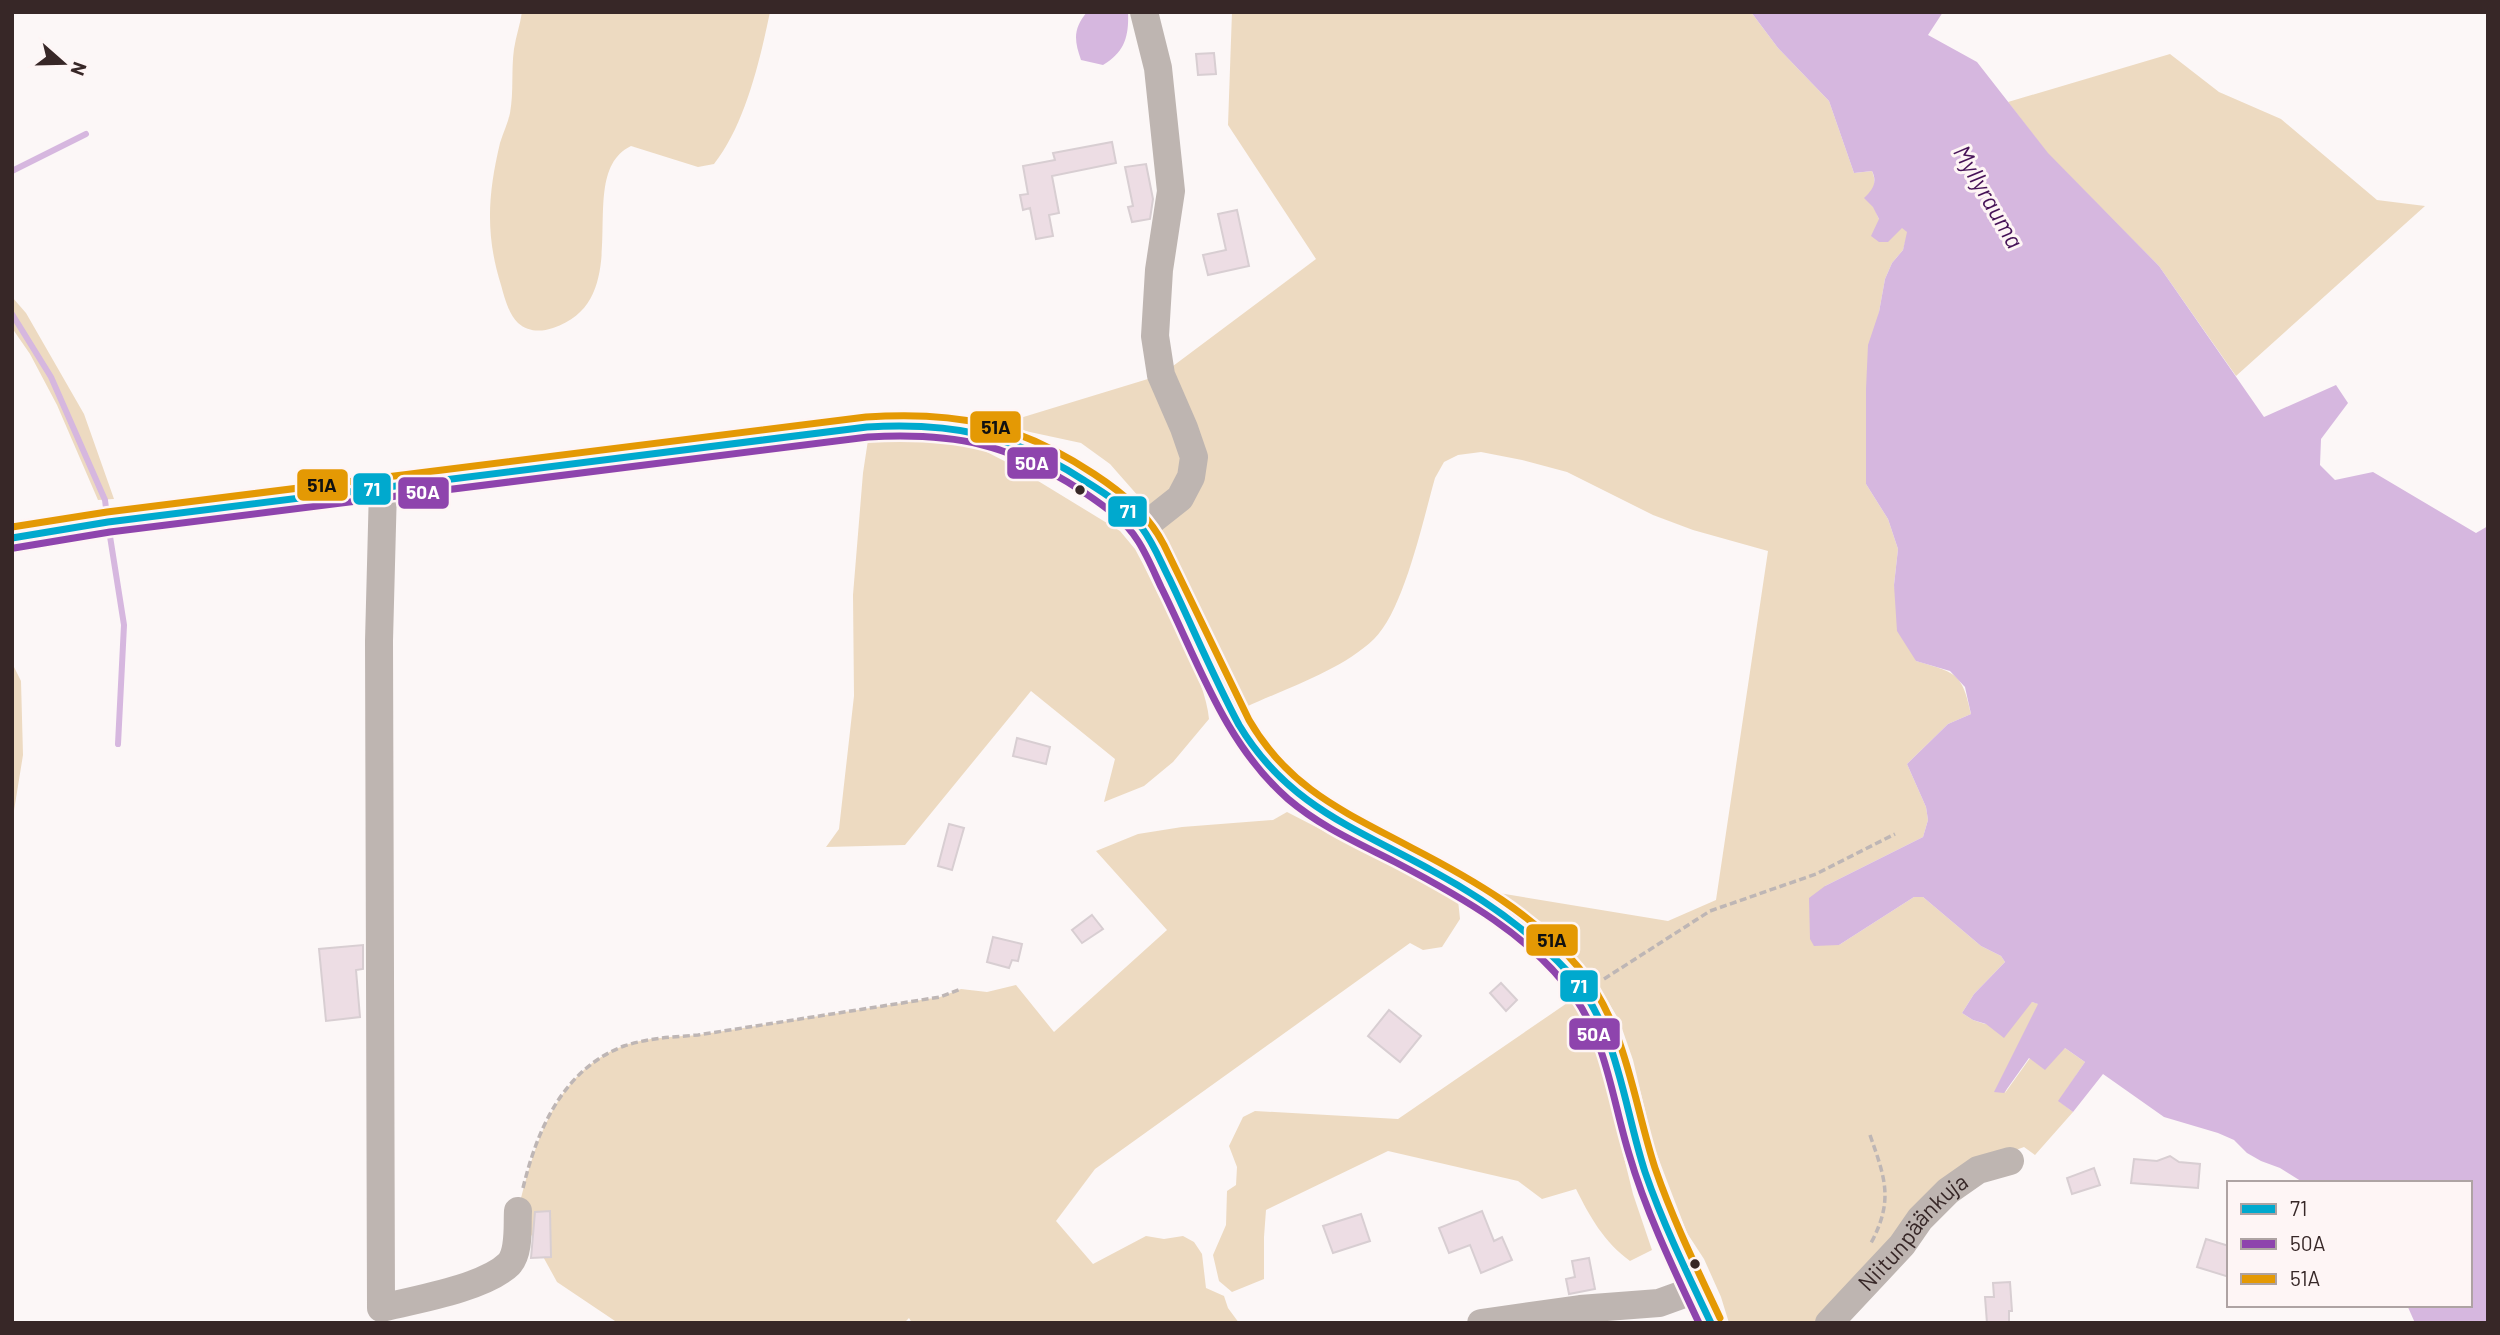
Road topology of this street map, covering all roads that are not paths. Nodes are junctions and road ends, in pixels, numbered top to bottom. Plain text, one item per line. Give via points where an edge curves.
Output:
1 (1144, 12) edge
2 (383, 488) junction
3 (1142, 528) junction
4 (12, 538) edge
5 (2010, 1161) dead end
6 (518, 1211) road end
7 (1695, 1290) junction
8 (1481, 1323) edge
9 (1711, 1323) edge
10 (1829, 1323) edge

1 - 3 street via 1158,68 1171,191 1155,336 1161,375 1194,457 1191,477 1180,498
2 - 3 street via 908,424 950,426 1031,447 1114,499
2 - 4 street
2 - 6 street via 379,641 381,1308 486,1279 510,1263 516,1248
3 - 7 street via 1233,713 1277,773 1342,824 1411,858 1525,931 1584,992 1618,1064 1651,1187
5 - 10 street, Niitunpäänkuja via 1978,1170 1948,1191
7 - 8 street via 1659,1303
7 - 9 street

